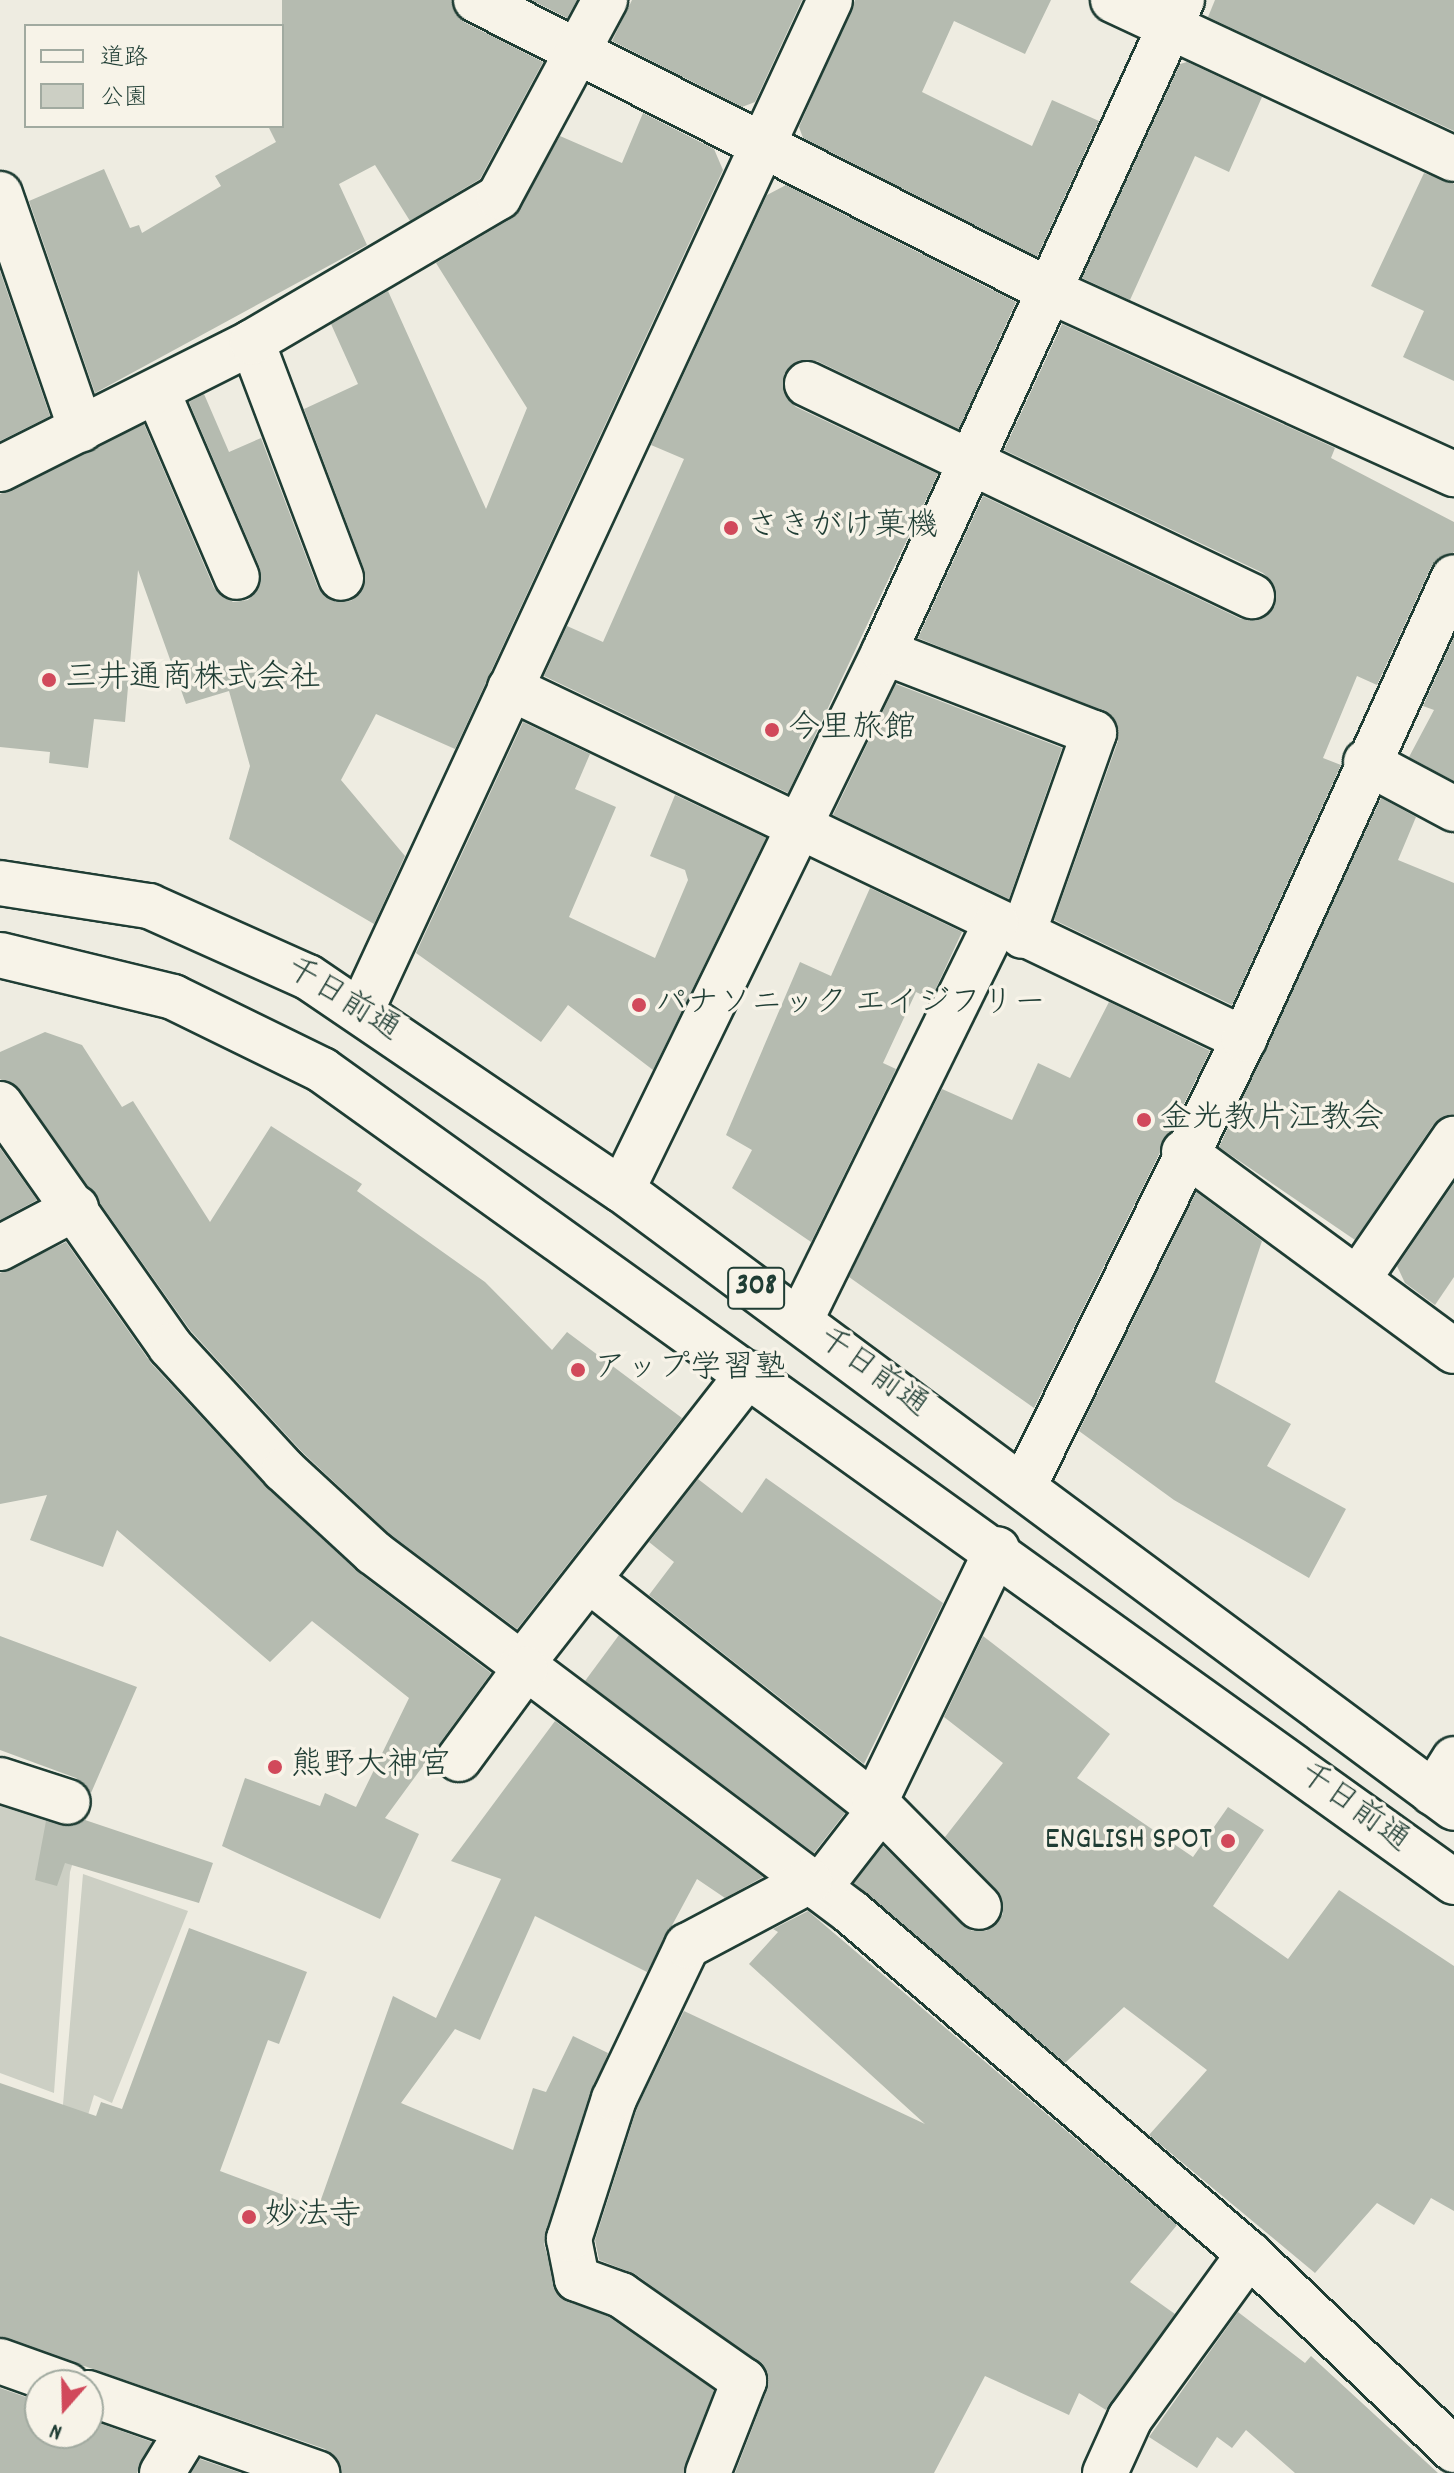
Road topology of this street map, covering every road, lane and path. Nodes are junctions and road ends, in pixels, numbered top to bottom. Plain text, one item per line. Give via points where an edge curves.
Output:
1 (476, 0) edge
2 (605, 0) edge
3 (830, 0) edge
4 (1113, 0) edge
5 (1176, 13) edge
6 (576, 52) junction
7 (761, 147) junction
8 (1454, 159) edge
9 (0, 194) edge
10 (1048, 290) junction
11 (252, 342) junction
12 (807, 384) dead end
13 (158, 393) junction
14 (81, 429) junction
15 (970, 462) junction
16 (0, 469) edge
17 (1454, 474) edge
18 (237, 577) dead end
19 (1454, 577) edge
20 (341, 578) dead end
21 (1252, 596) dead end
22 (884, 652) junction
23 (510, 688) junction
24 (1366, 762) junction
25 (1454, 809) edge
26 (801, 825) junction
27 (0, 883) edge
28 (1009, 930) junction
29 (0, 955) edge
30 (361, 1011) junction
31 (1244, 1039) junction
32 (0, 1104) edge
33 (1454, 1139) edge
34 (1184, 1152) junction
35 (622, 1190) junction
36 (76, 1208) junction
37 (0, 1248) edge
38 (1358, 1279) junction
39 (800, 1321) junction
40 (1454, 1351) edge
41 (749, 1373) junction
42 (1024, 1486) junction
43 (997, 1549) junction
44 (589, 1580) junction
45 (523, 1667) junction
46 (459, 1759) dead end
47 (0, 1780) edge
48 (1447, 1787) edge
49 (68, 1802) dead end
50 (877, 1806) junction
51 (1454, 1882) edge
52 (814, 1884) junction
53 (979, 1907) dead end
54 (1249, 2254) junction
55 (0, 2361) edge
56 (24, 2370) edge
57 (104, 2399) edge
58 (189, 2429) junction
59 (1454, 2450) edge
60 (162, 2473) edge
61 (317, 2473) edge
62 (708, 2473) edge
63 (1105, 2473) edge

1 - 6 main road
2 - 6 main road
3 - 7 main road
4 - 5 main road
5 - 8 main road
5 - 10 main road
6 - 7 main road
6 - 11 main road via 499,197
7 - 10 main road
7 - 23 main road
9 - 14 main road
10 - 15 main road
10 - 17 main road
11 - 13 main road
11 - 20 main road
12 - 15 main road
13 - 14 main road
13 - 18 main road
14 - 16 main road
15 - 21 main road
15 - 22 main road
19 - 24 main road
22 - 26 main road
22 - 28 main road via 1094,733
23 - 26 main road
23 - 30 main road
24 - 25 main road
24 - 31 main road
26 - 28 main road
26 - 35 main road
27 - 30 main road, 千日前通 / 308 via 149,906 198,923
28 - 31 main road
28 - 39 main road
29 - 41 main road, 千日前通 / 308 via 173,997 322,1070
30 - 35 main road, 千日前通 / 308
31 - 34 main road
32 - 36 main road
33 - 38 main road
34 - 38 main road
34 - 42 main road
35 - 39 main road, 千日前通 / 308
36 - 37 main road
36 - 45 main road via 170,1346 284,1470 374,1553
38 - 40 main road
39 - 42 main road, 千日前通 / 308
41 - 43 main road, 千日前通 / 308
41 - 44 main road
42 - 48 main road, 千日前通 / 308
43 - 50 main road
43 - 51 main road, 千日前通 / 308
44 - 45 main road
44 - 50 main road
45 - 46 main road
45 - 52 main road
47 - 49 main road
50 - 52 main road
50 - 53 main road
52 - 54 main road
52 - 62 main road via 687,1946 614,2099 569,2239 577,2279 621,2295 744,2381
54 - 59 main road
54 - 63 main road via 1130,2418
55 - 56 main road
57 - 58 main road
58 - 60 main road
58 - 61 main road

